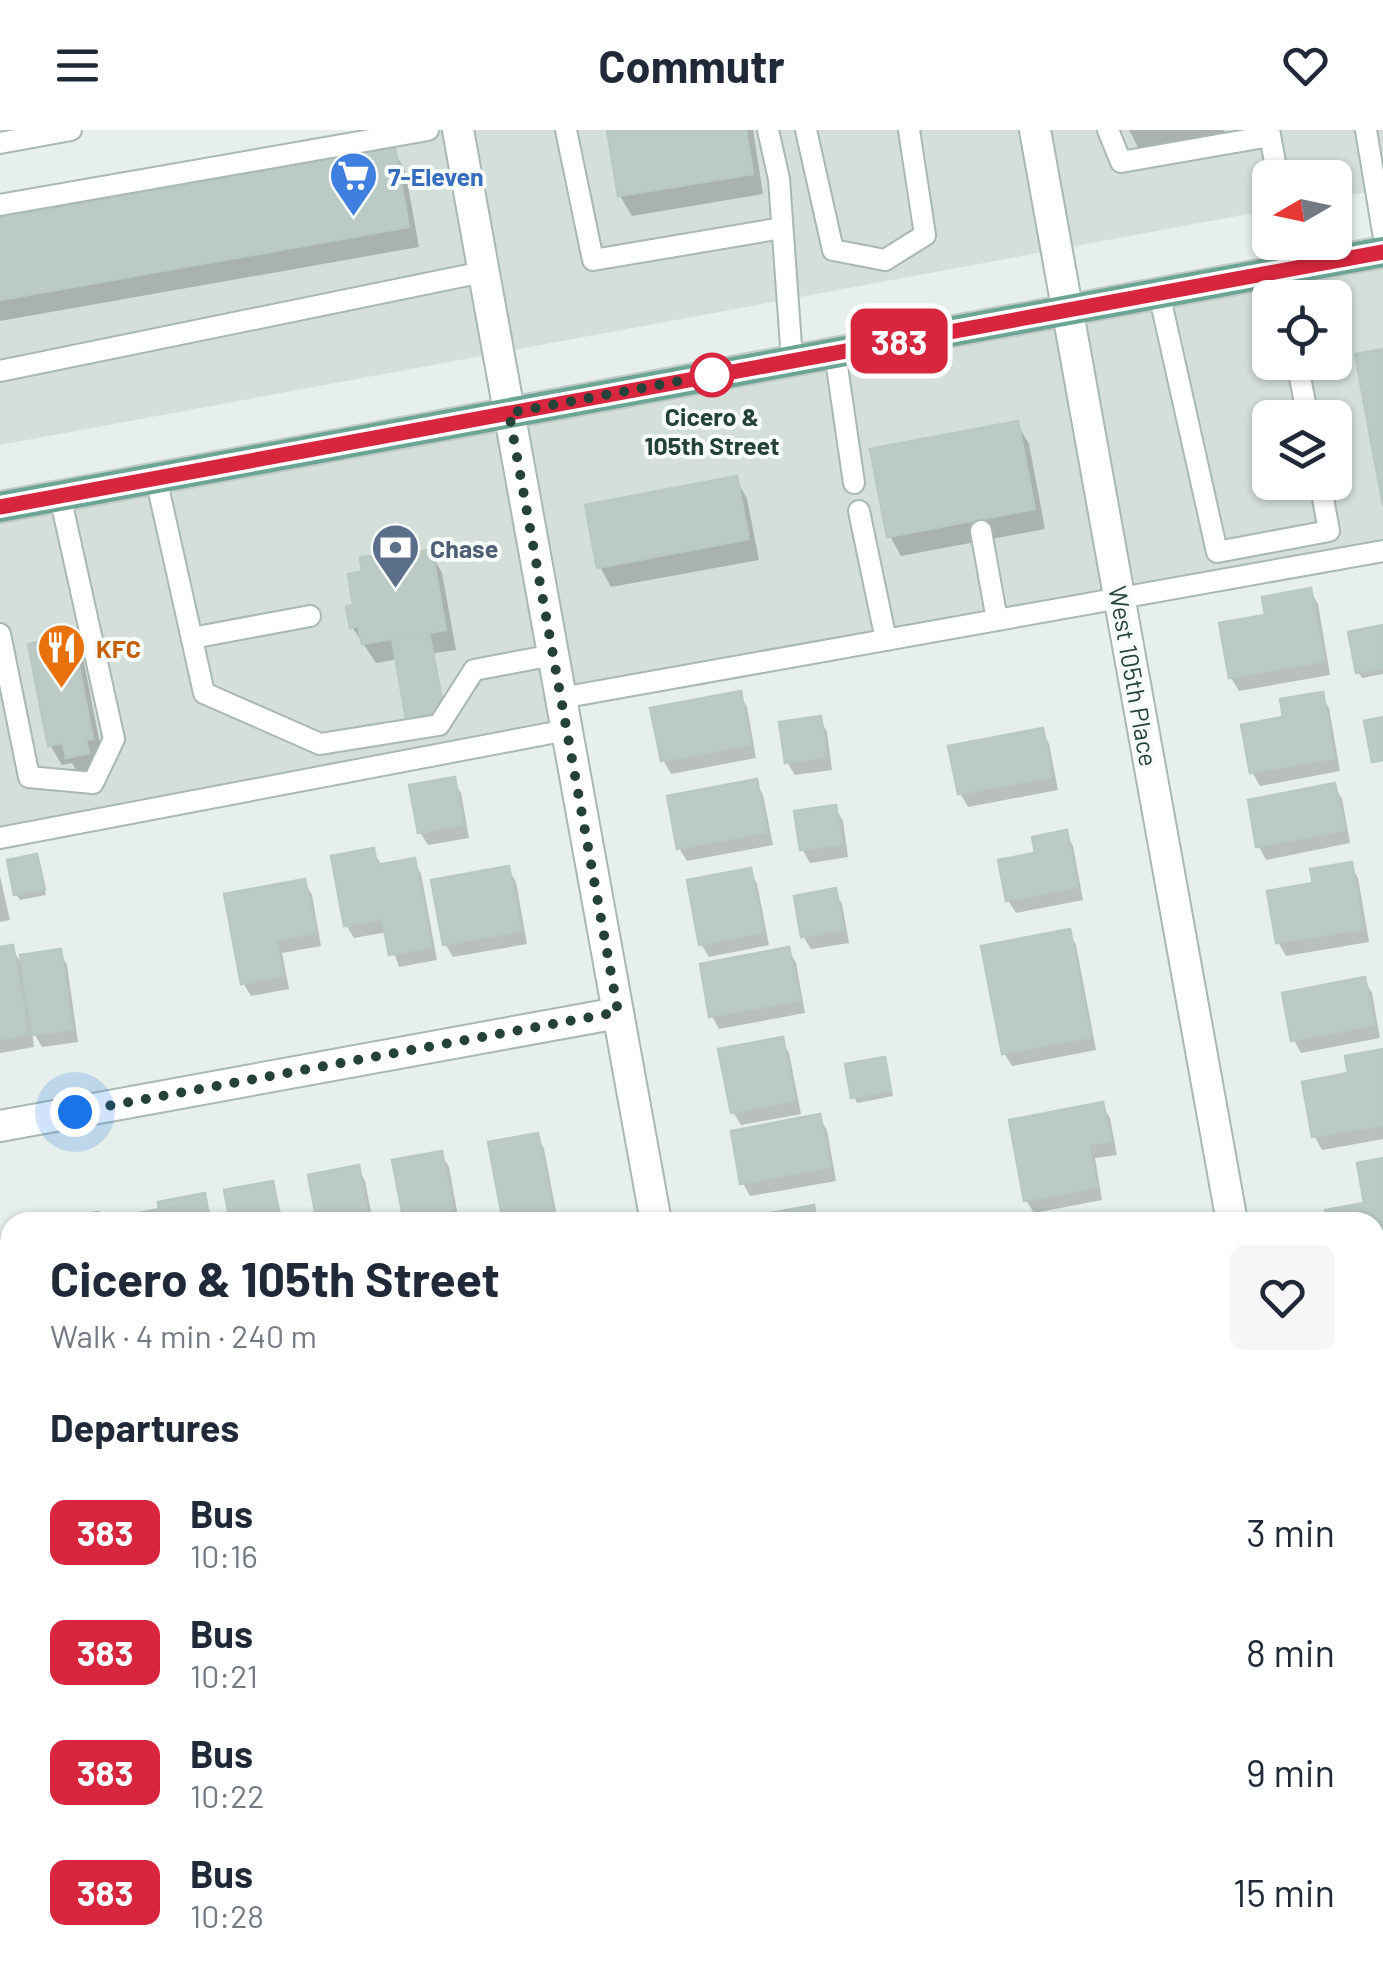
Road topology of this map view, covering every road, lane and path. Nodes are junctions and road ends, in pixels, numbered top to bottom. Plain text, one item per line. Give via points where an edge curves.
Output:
1 (71, 130) edge
2 (428, 130) edge
3 (458, 130) edge
4 (566, 130) edge
5 (768, 130) edge
6 (806, 130) edge
7 (909, 130) edge
8 (1035, 130) edge
9 (1108, 130) edge
10 (1120, 130) edge
11 (1366, 130) edge
12 (1270, 133) edge
13 (0, 143) edge
14 (1143, 158) junction
15 (1275, 160) edge
16 (0, 205) edge
17 (782, 228) junction
18 (1383, 232) edge
19 (1383, 252) edge
20 (1288, 270) edge
21 (483, 272) junction
22 (1159, 293) junction
23 (1068, 310) junction
24 (835, 352) junction
25 (792, 360) junction
26 (0, 372) edge
27 (509, 413) junction
28 (156, 478) junction
29 (854, 482) dead end
30 (60, 496) junction
31 (1323, 500) edge
32 (0, 507) edge
33 (859, 511) dead end
34 (981, 531) dead end
35 (1383, 551) edge
36 (1120, 598) junction
37 (310, 616) dead end
38 (997, 620) junction
39 (0, 634) edge
40 (192, 638) junction
41 (886, 640) junction
42 (553, 655) junction
43 (561, 698) junction
44 (567, 730) junction
45 (0, 838) edge
46 (618, 1012) junction
47 (0, 1126) edge
48 (654, 1212) edge
49 (1230, 1212) edge

1 - 13 lane
2 - 16 lane
3 - 21 street
4 - 17 lane via 593,260
5 - 17 lane
6 - 7 lane via 833,250 885,260 925,236
8 - 23 street, West 105th Place
9 - 14 lane via 1121,162
10 - 14 lane via 1122,142
11 - 18 lane
12 - 14 lane
12 - 15 lane
17 - 25 lane
19 - 20 main road
20 - 22 main road
21 - 26 lane
21 - 27 street
22 - 23 main road
22 - 31 lane via 1217,552 1329,530
23 - 24 main road
23 - 36 street, West 105th Place
24 - 25 main road
24 - 29 lane
25 - 27 main road
27 - 28 main road
27 - 42 street
28 - 30 main road
28 - 40 lane
30 - 32 main road
30 - 39 lane via 114,739 94,782 29,777
33 - 41 lane
34 - 38 lane
35 - 36 lane
36 - 38 lane
36 - 49 street, West 105th Place
37 - 40 lane
38 - 41 lane
40 - 42 lane via 204,694 320,744 440,725 474,670
41 - 43 lane
42 - 43 street
43 - 44 street
44 - 45 lane
44 - 46 street
46 - 47 street
46 - 48 street

